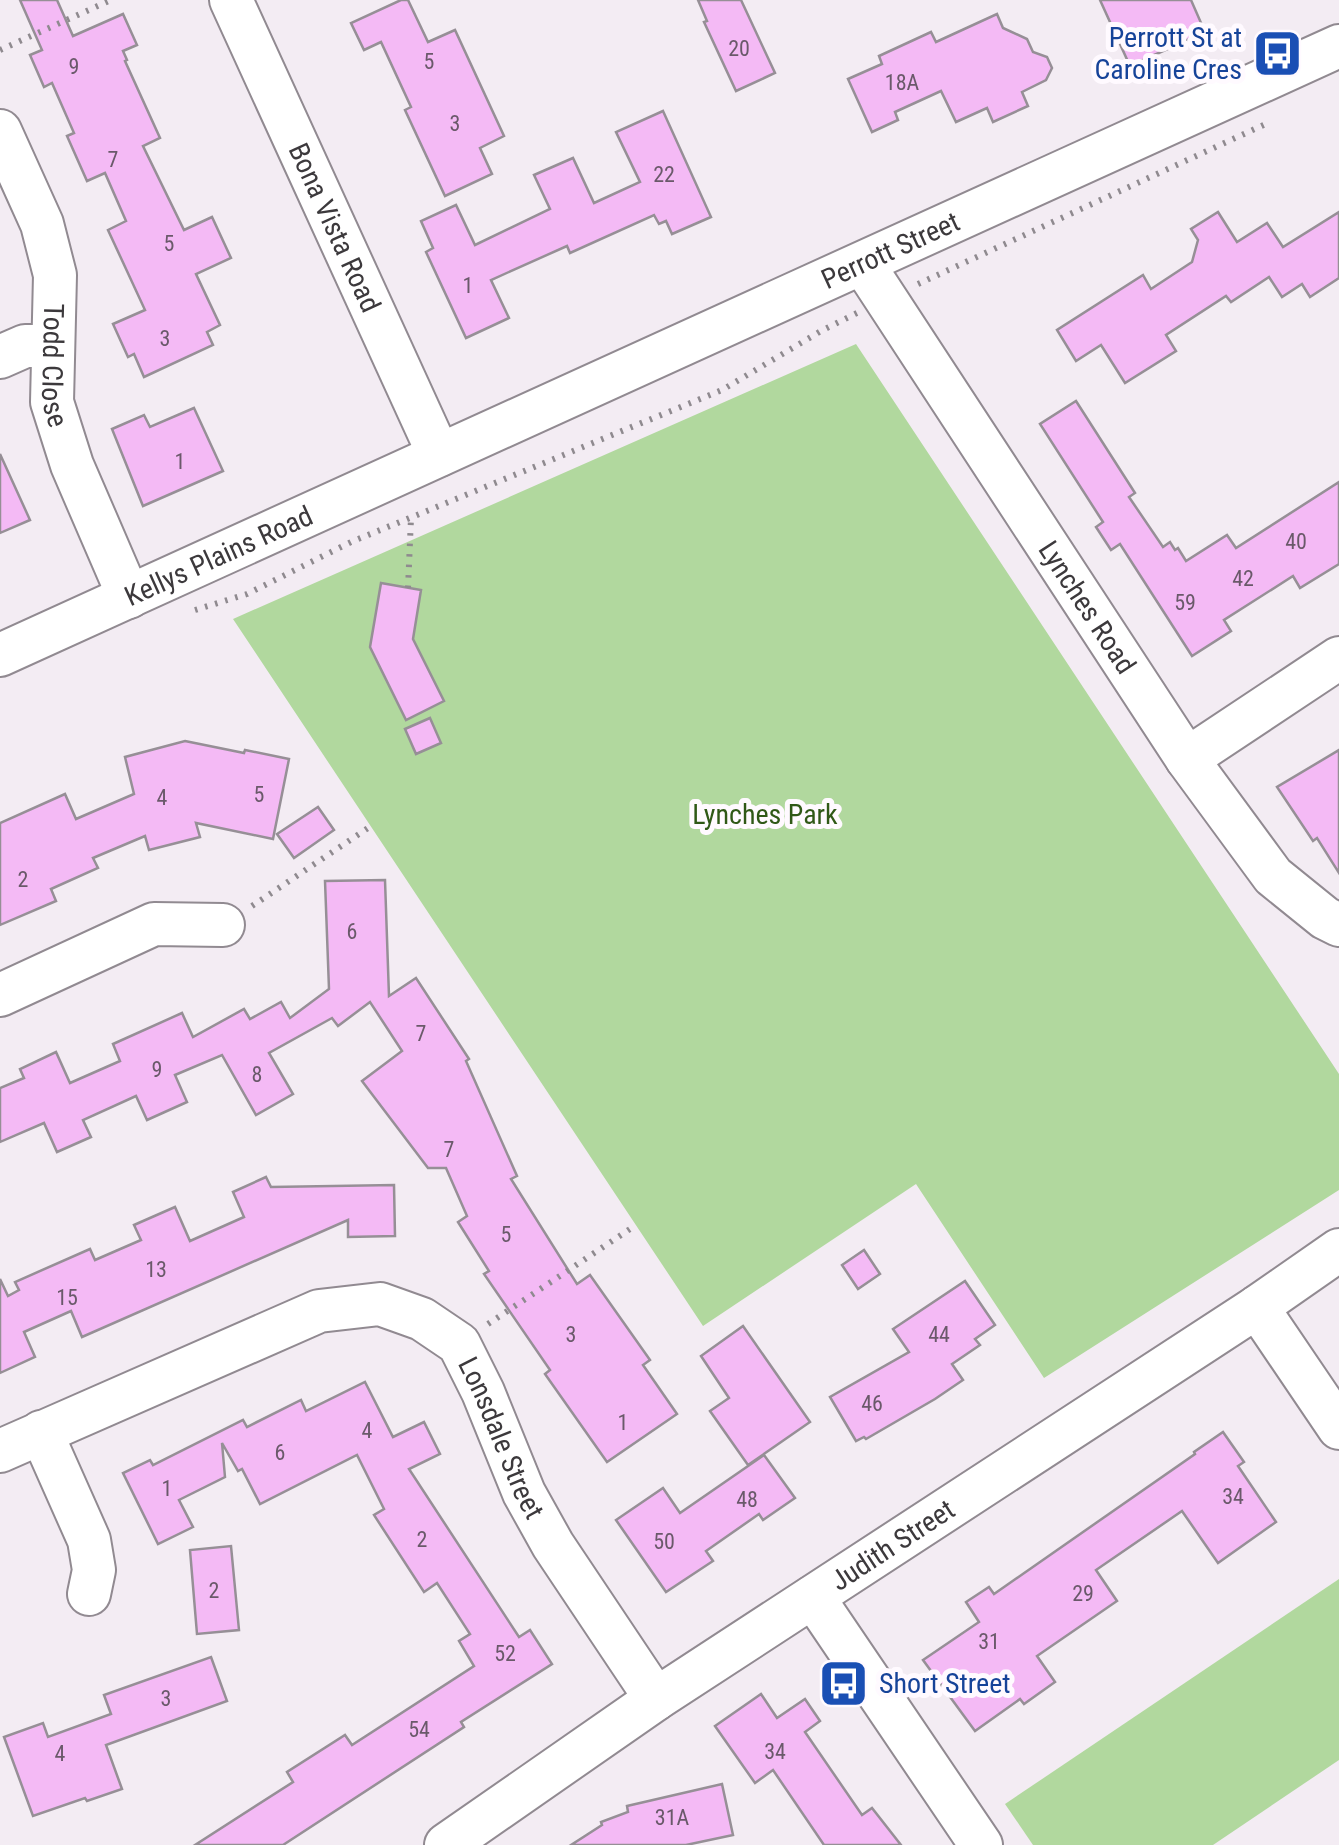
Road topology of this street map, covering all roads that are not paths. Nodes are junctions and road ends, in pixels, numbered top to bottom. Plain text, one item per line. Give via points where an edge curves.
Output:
1 (231, 0) edge
2 (1339, 46) edge
3 (0, 131) edge
4 (863, 264) junction
5 (53, 346) junction
6 (0, 357) edge
7 (438, 455) junction
8 (129, 597) junction
9 (0, 655) edge
10 (1339, 658) edge
11 (1187, 759) junction
12 (237, 916) road end
13 (1339, 925) edge
14 (0, 995) edge
15 (1339, 1250) edge
16 (1256, 1307) junction
17 (1339, 1428) edge
18 (41, 1432) junction
19 (0, 1451) edge
20 (89, 1594) dead end
21 (813, 1596) junction
22 (656, 1699) junction
23 (446, 1845) edge
24 (982, 1845) edge

1 - 7 street, Bona Vista Road
2 - 4 street, Perrott Street
3 - 5 street, Todd Close via 42,224 55,276
4 - 7 street, Perrott Street
4 - 11 street, Lynches Road
5 - 6 street via 25,346
5 - 8 street, Todd Close via 52,402
7 - 8 street, Kellys Plains Road
8 - 9 street, Kellys Plains Road
10 - 11 street
11 - 13 street, Lynches Road via 1273,876
12 - 14 street via 154,924
15 - 16 street, Judith Street
16 - 17 street
16 - 21 street, Judith Street
18 - 19 street, Lonsdale Street
18 - 20 street via 89,1540
18 - 22 street, Lonsdale Street via 319,1311 380,1304 422,1319 459,1344 524,1493
21 - 22 street, Judith Street
21 - 24 street
22 - 23 street, Judith Street

